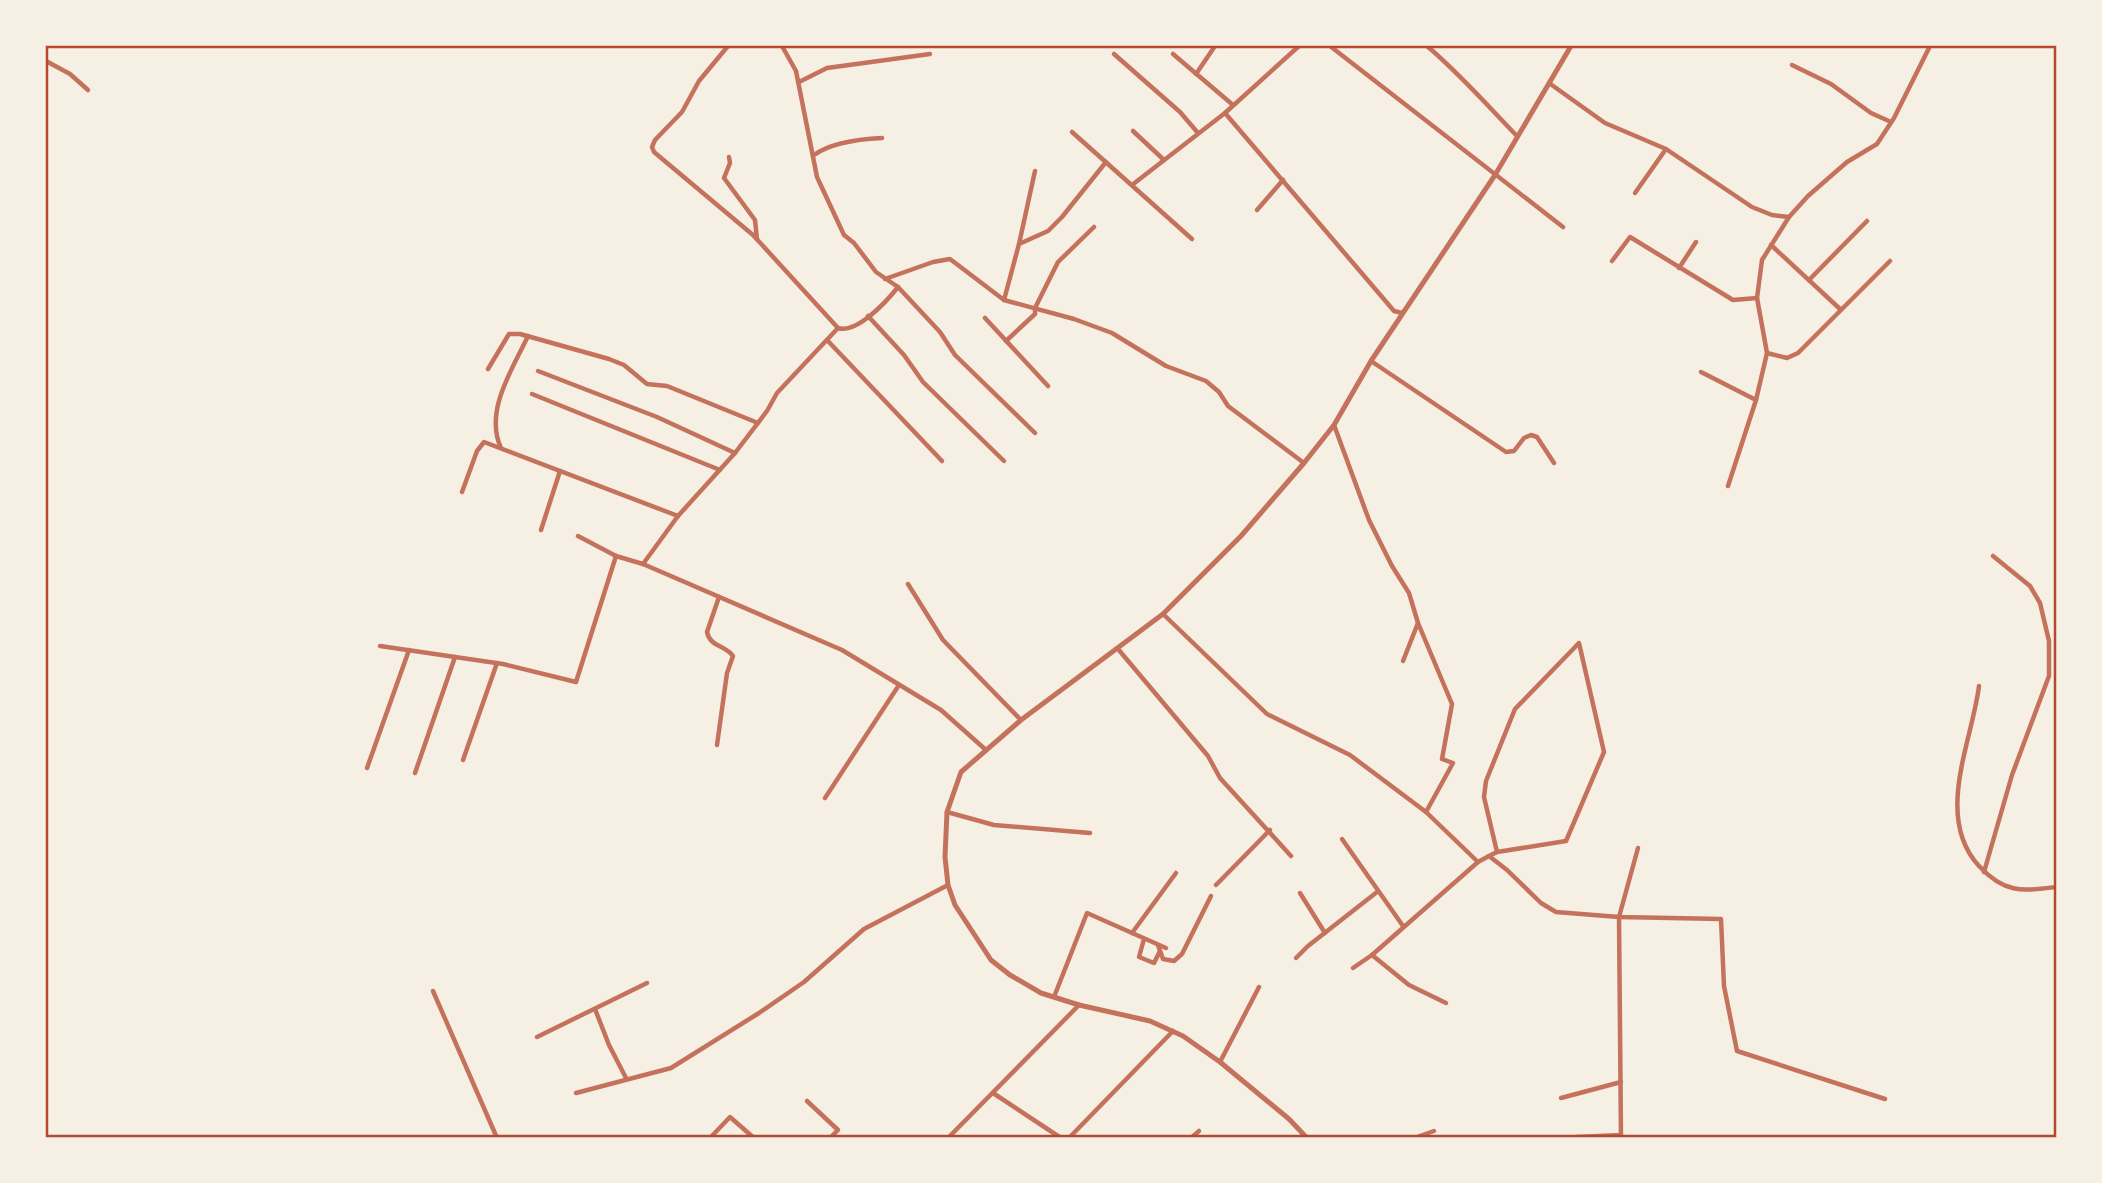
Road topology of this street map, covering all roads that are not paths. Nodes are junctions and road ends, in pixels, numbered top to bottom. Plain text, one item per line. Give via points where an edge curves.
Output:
1 (728, 46) edge
2 (782, 46) edge
3 (1215, 46) edge
4 (1299, 46) edge
5 (1330, 46) edge
6 (1427, 46) edge
7 (1571, 46) edge
8 (1930, 46) edge
9 (930, 54) dead end
10 (1114, 54) dead end
11 (1173, 54) dead end
12 (46, 61) edge
13 (1792, 65) dead end
14 (1195, 74) junction
15 (799, 82) junction
16 (1549, 83) junction
17 (88, 90) dead end
18 (1233, 105) junction
19 (1224, 113) junction
20 (1891, 122) junction
21 (1133, 131) dead end
22 (1072, 132) dead end
23 (1198, 133) junction
24 (1517, 136) junction
25 (882, 138) dead end
26 (1666, 149) junction
27 (814, 155) junction
28 (729, 158) dead end
29 (1164, 160) junction
30 (1106, 162) junction
31 (1034, 171) dead end
32 (1495, 175) junction
33 (1283, 180) junction
34 (1132, 185) junction
35 (1635, 193) dead end
36 (1257, 211) dead end
37 (1789, 217) junction
38 (1867, 221) dead end
39 (1094, 227) dead end
40 (1563, 227) dead end
41 (1192, 239) dead end
42 (757, 240) junction
43 (1696, 242) dead end
44 (1019, 244) junction
45 (1771, 245) junction
46 (1612, 261) dead end
47 (1890, 261) dead end
48 (1679, 268) junction
49 (885, 279) junction
50 (1810, 280) junction
51 (898, 287) junction
52 (1757, 298) junction
53 (1004, 300) junction
54 (1035, 308) junction
55 (1840, 309) junction
56 (1402, 313) junction
57 (868, 316) junction
58 (985, 318) dead end
59 (838, 328) junction
60 (528, 337) junction
61 (827, 340) junction
62 (1006, 341) junction
63 (1767, 353) junction
64 (1371, 361) junction
65 (488, 369) dead end
66 (538, 371) dead end
67 (1701, 372) dead end
68 (1048, 386) dead end
69 (532, 394) dead end
70 (1756, 400) junction
71 (758, 423) junction
72 (1334, 425) junction
73 (1035, 433) dead end
74 (501, 449) junction
75 (735, 453) junction
76 (942, 461) dead end
77 (1004, 461) dead end
78 (1304, 463) junction
79 (1554, 463) dead end
80 (720, 470) junction
81 (560, 471) junction
82 (1728, 486) dead end
83 (462, 492) dead end
84 (678, 516) junction
85 (541, 530) dead end
86 (578, 536) dead end
87 (616, 556) junction
88 (1993, 556) dead end
89 (643, 564) junction
90 (908, 584) dead end
91 (719, 597) junction
92 (1163, 614) junction
93 (1418, 623) junction
94 (380, 646) dead end
95 (1118, 649) junction
96 (409, 650) junction
97 (455, 657) junction
98 (1403, 661) dead end
99 (497, 663) junction
100 (899, 685) junction
101 (1979, 686) dead end
102 (1021, 720) junction
103 (717, 745) dead end
104 (986, 750) junction
105 (463, 760) dead end
106 (367, 768) dead end
107 (415, 773) dead end
108 (825, 798) dead end
109 (947, 812) junction
110 (1426, 812) junction
111 (1270, 831) junction
112 (1090, 833) dead end
113 (1342, 839) dead end
114 (1638, 848) dead end
115 (1497, 852) junction
116 (1291, 856) dead end
117 (1489, 856) junction
118 (1478, 862) junction
119 (1984, 872) junction
120 (1176, 873) dead end
121 (948, 885) junction
122 (1216, 885) dead end
123 (2056, 887) edge
124 (1377, 892) junction
125 (1300, 893) dead end
126 (1211, 896) dead end
127 (1619, 916) junction
128 (1403, 926) junction
129 (1132, 933) junction
130 (1325, 933) junction
131 (1144, 939) junction
132 (1158, 945) junction
133 (1166, 948) dead end
134 (1372, 955) junction
135 (1296, 958) dead end
136 (1353, 968) dead end
137 (647, 983) dead end
138 (1259, 987) dead end
139 (432, 991) dead end
140 (1054, 997) junction
141 (1446, 1003) dead end
142 (1079, 1005) junction
143 (595, 1009) junction
144 (1173, 1031) junction
145 (537, 1037) dead end
146 (1220, 1062) junction
147 (626, 1079) junction
148 (1622, 1082) junction
149 (576, 1093) dead end
150 (993, 1093) junction
151 (1561, 1098) dead end
152 (1885, 1099) dead end
153 (807, 1101) dead end
154 (1199, 1130) dead end
155 (1434, 1131) dead end
156 (1621, 1136) edge
157 (1576, 1137) edge
158 (497, 1138) edge
159 (710, 1138) edge
160 (754, 1138) edge
161 (830, 1138) edge
162 (948, 1138) edge
163 (1061, 1138) edge
164 (1069, 1138) edge
165 (1191, 1138) edge
166 (1307, 1138) edge
167 (1414, 1138) edge

1 - 42 street via 652,146
2 - 15 street via 793,61
3 - 14 street
4 - 18 street
5 - 32 street
6 - 24 street
7 - 16 street
8 - 20 street
9 - 15 street via 827,68
10 - 23 street
11 - 14 street
12 - 17 street
13 - 20 street
14 - 18 street
15 - 27 street
16 - 24 street
16 - 26 street via 1605,123
18 - 19 street
19 - 23 street
19 - 33 street
20 - 37 street via 1877,144 1847,162
21 - 29 street
22 - 30 street
23 - 29 street
24 - 32 street
25 - 27 street via 831,147
26 - 35 street
26 - 37 street via 1752,207
27 - 49 street via 820,185 844,234
28 - 42 street via 724,178 755,220
29 - 34 street
30 - 34 street
30 - 44 street via 1048,231
31 - 44 street
32 - 40 street
32 - 56 street
33 - 36 street
33 - 56 street via 1394,311
34 - 41 street
37 - 45 street
38 - 50 street
39 - 54 street via 1058,262
42 - 59 street
43 - 48 street
44 - 53 street
45 - 50 street
45 - 52 street via 1762,260
46 - 48 street via 1630,237
47 - 55 street
48 - 52 street via 1733,300
49 - 51 street
49 - 53 street via 950,260
50 - 55 street
51 - 57 street
51 - 73 street via 955,355
52 - 63 street
53 - 54 street
54 - 62 street via 1035,314
54 - 78 street via 1112,333 1166,366 1206,381 1228,406
55 - 63 street via 1798,353 1787,358
56 - 64 street
57 - 59 street via 851,328
57 - 77 street via 923,382
58 - 62 street
59 - 61 street
60 - 65 street via 509,334
60 - 71 street via 608,359 648,384 667,386
60 - 74 street via 498,399 495,436
61 - 71 street via 776,393
61 - 76 street
62 - 68 street
63 - 70 street
64 - 72 street
64 - 79 street via 1506,452 1514,451 1524,438 1537,437
66 - 75 street
67 - 70 street
69 - 80 street
70 - 82 street
71 - 75 street
72 - 78 street
72 - 93 street via 1369,520 1409,593
74 - 81 street
74 - 83 street via 484,442
75 - 80 street
78 - 92 street via 1241,536
80 - 84 street
81 - 84 street
81 - 85 street
84 - 89 street
86 - 87 street
87 - 89 street
87 - 99 street via 576,682
88 - 119 street via 2031,586 2040,603 2049,641 2049,676 2012,775
89 - 91 street
90 - 102 street via 943,640
91 - 100 street via 842,650
91 - 103 street via 708,638 733,656
92 - 95 street
92 - 110 street via 1267,714 1350,755
93 - 98 street
93 - 110 street via 1452,704 1442,759 1453,764
94 - 96 street
95 - 102 street
95 - 111 street via 1208,756 1220,778
96 - 97 street
96 - 106 street
97 - 99 street
97 - 107 street
99 - 105 street
100 - 104 street via 941,710
100 - 108 street
101 - 119 street via 1961,770 1959,812 1964,845
102 - 104 street
104 - 109 street via 961,772
109 - 112 street via 994,825
109 - 121 street
110 - 118 street
111 - 116 street
111 - 122 street
113 - 124 street
114 - 127 street
115 - 115 street via 1484,797 1490,769 1515,709 1579,643 1604,752 1566,841
115 - 117 street
117 - 118 street
117 - 127 street via 1556,912
118 - 128 street
119 - 123 street via 2013,890
120 - 129 street
121 - 140 street via 955,905 991,960 1025,985
121 - 147 street via 864,929 804,982 671,1068
124 - 128 street
124 - 130 street
125 - 130 street
126 - 132 street via 1182,954 1174,961 1163,959
127 - 148 street
127 - 152 street via 1721,919 1724,986 1737,1051
128 - 134 street
129 - 131 street
129 - 140 street via 1087,913
130 - 135 street
131 - 132 street
131 - 132 street via 1139,957 1154,963
132 - 133 street
134 - 136 street
134 - 141 street via 1409,985
137 - 143 street
138 - 146 street
139 - 158 street
140 - 142 street
142 - 144 street via 1150,1021
142 - 150 street
143 - 145 street
143 - 147 street
144 - 146 street
144 - 164 street
146 - 166 street
147 - 149 street
148 - 151 street
148 - 156 street
150 - 162 street
150 - 163 street
153 - 161 street via 838,1130
154 - 165 street
155 - 167 street
156 - 157 street
159 - 160 street via 730,1117

